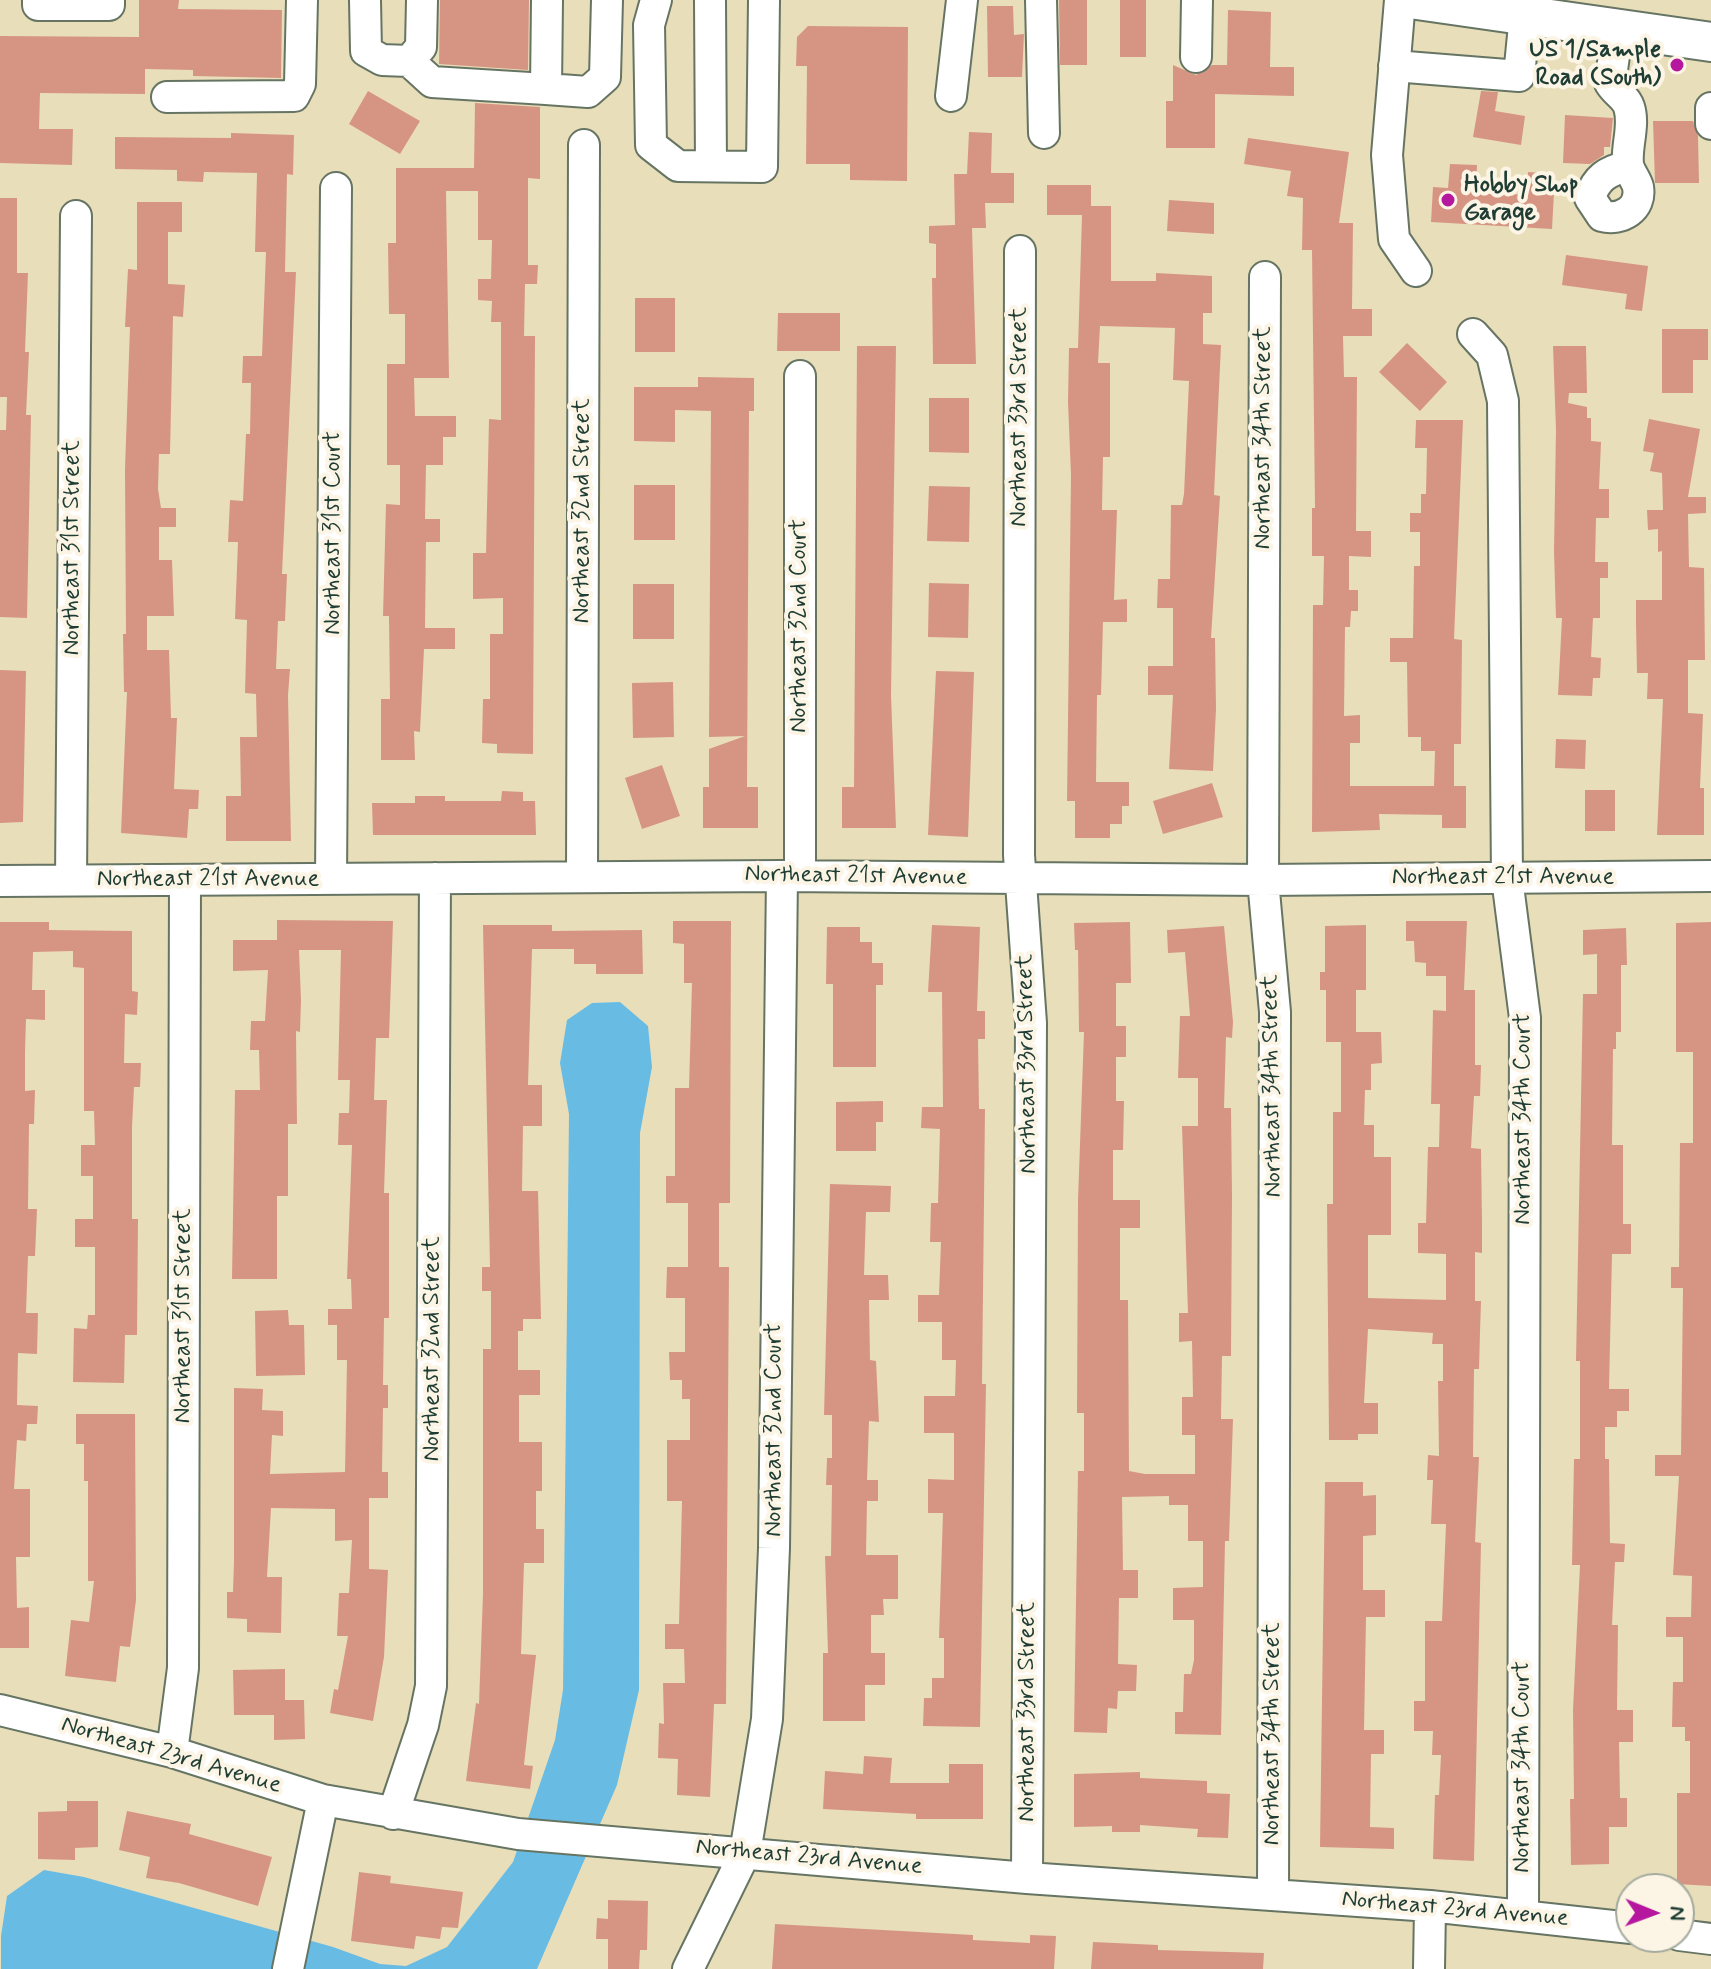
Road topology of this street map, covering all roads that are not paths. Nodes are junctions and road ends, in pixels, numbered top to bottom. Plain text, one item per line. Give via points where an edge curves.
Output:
1 (38, 0) edge
2 (109, 0) edge
3 (302, 0) edge
4 (365, 0) edge
5 (422, 0) edge
6 (547, 0) edge
7 (607, 0) edge
8 (656, 0) edge
9 (710, 0) edge
10 (764, 0) edge
11 (962, 0) edge
12 (1041, 0) edge
13 (1197, 0) edge
14 (1400, 0) edge
15 (1417, 0) edge
16 (1607, 14) edge
17 (1525, 15) junction
18 (1711, 42) edge
19 (1196, 57) dead end
20 (409, 61) junction
21 (1394, 66) junction
22 (546, 89) junction
23 (951, 96) dead end
24 (167, 97) dead end
25 (1711, 108) edge
26 (1711, 124) edge
27 (1044, 133) dead end
28 (584, 145) dead end
29 (711, 166) junction
30 (1628, 166) dead end
31 (336, 188) dead end
32 (76, 216) dead end
33 (1020, 251) dead end
34 (1416, 271) dead end
35 (1265, 277) dead end
36 (1473, 334) dead end
37 (800, 376) dead end
38 (791, 876) junction
39 (1711, 876) edge
40 (582, 877) junction
41 (435, 878) junction
42 (1507, 878) junction
43 (331, 879) junction
44 (1021, 879) junction
45 (71, 880) junction
46 (185, 880) junction
47 (1263, 880) junction
48 (0, 881) edge
49 (0, 1710) edge
50 (172, 1752) junction
51 (323, 1800) junction
52 (393, 1814) junction
53 (745, 1853) junction
54 (1027, 1878) junction
55 (1273, 1895) junction
56 (1430, 1906) junction
57 (1523, 1914) junction
58 (1615, 1926) edge
59 (288, 1969) edge
60 (688, 1969) edge
61 (1429, 1969) edge

1 - 2 street via 38,5 109,5
3 - 24 street via 300,84 294,96
4 - 20 street via 366,51 382,60
5 - 20 street via 422,40
6 - 22 street
7 - 22 street via 605,77 588,92
8 - 29 street via 649,25 651,145 678,166
9 - 29 street
10 - 29 street via 762,167
11 - 23 street
12 - 27 street
13 - 19 street
14 - 21 street
15 - 17 main road
16 - 17 main road
16 - 18 main road
16 - 30 street via 1610,83 1631,113
17 - 21 street via 1519,76
20 - 22 street via 432,82
21 - 34 street via 1387,155 1394,239
25 - 26 street
28 - 40 street, Northeast 32nd Street
31 - 43 street, Northeast 31st Court
32 - 45 street, Northeast 31st Street
33 - 44 street, Northeast 33rd Street
35 - 47 street, Northeast 34th Street
36 - 42 street, Northeast 34th Court via 1492,355 1503,401
37 - 38 street, Northeast 32nd Court
38 - 40 street, Northeast 21st Avenue
38 - 44 street, Northeast 21st Avenue
38 - 53 street, Northeast 32nd Court via 771,1661
39 - 42 street, Northeast 21st Avenue
40 - 41 street, Northeast 21st Avenue
41 - 43 street, Northeast 21st Avenue
41 - 52 street, Northeast 32nd Street via 431,1686
42 - 47 street, Northeast 21st Avenue
42 - 57 street, Northeast 34th Court via 1525,1018
43 - 46 street, Northeast 21st Avenue
44 - 47 street, Northeast 21st Avenue
44 - 54 street, Northeast 33rd Street via 1031,1023
45 - 46 street, Northeast 21st Avenue
45 - 48 street, Northeast 21st Avenue
46 - 50 street, Northeast 31st Street via 183,1668
47 - 55 street, Northeast 34th Street via 1275,1012
49 - 50 street, Northeast 23rd Avenue
50 - 51 street, Northeast 23rd Avenue
51 - 52 street, Northeast 23rd Avenue
51 - 59 street
52 - 53 street, Northeast 23rd Avenue via 518,1834
53 - 54 street, Northeast 23rd Avenue
53 - 60 street, Northeast 32nd Court
54 - 55 street, Northeast 23rd Avenue
55 - 56 street, Northeast 23rd Avenue
56 - 57 street, Northeast 23rd Avenue
56 - 61 street
57 - 58 street, Northeast 23rd Avenue

